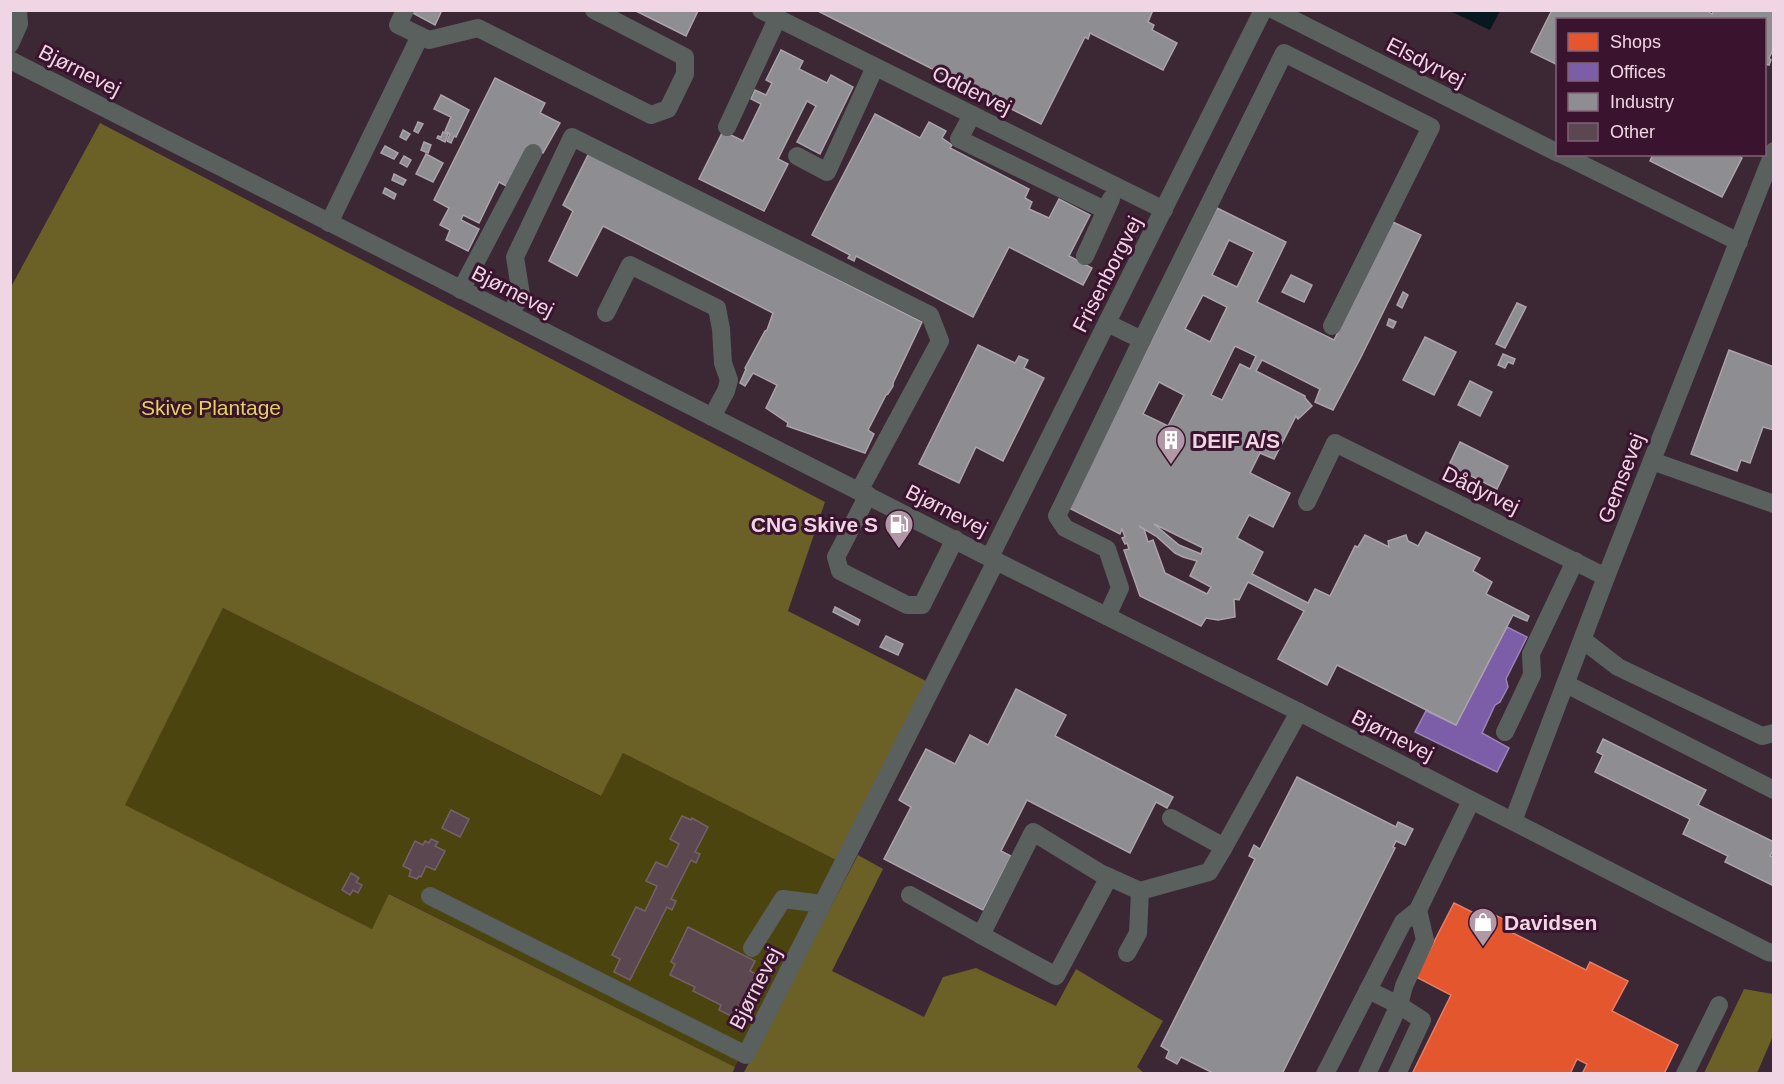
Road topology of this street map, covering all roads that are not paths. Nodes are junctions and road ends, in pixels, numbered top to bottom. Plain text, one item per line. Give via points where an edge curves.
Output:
1 (18, 10) edge
2 (405, 10) edge
3 (594, 10) edge
4 (761, 10) edge
5 (1263, 10) edge
6 (1274, 10) edge
7 (787, 18) edge
8 (420, 36) junction
9 (10, 44) edge
10 (10, 60) edge
11 (875, 67) junction
12 (1446, 97) junction
13 (972, 115) junction
14 (727, 127) dead end
15 (1431, 127) junction
16 (1773, 151) edge
17 (1556, 152) edge
18 (533, 153) dead end
19 (797, 156) dead end
20 (1563, 156) edge
21 (1116, 186) junction
22 (1106, 210) junction
23 (1164, 210) junction
24 (329, 223) junction
25 (1738, 242) junction
26 (1085, 256) dead end
27 (461, 290) junction
28 (606, 313) dead end
29 (510, 314) junction
30 (1107, 323) junction
31 (1332, 326) dead end
32 (1142, 340) junction
33 (712, 417) junction
34 (1652, 461) junction
35 (863, 493) junction
36 (1307, 502) dead end
37 (1773, 504) edge
38 (955, 539) junction
39 (993, 559) junction
40 (1575, 561) junction
41 (1606, 577) junction
42 (1107, 616) junction
43 (1583, 640) junction
44 (1566, 684) junction
45 (1299, 712) junction
46 (1505, 732) dead end
47 (1773, 733) edge
48 (1773, 790) edge
49 (1471, 801) junction
50 (1171, 818) dead end
51 (1513, 821) junction
52 (1224, 847) junction
53 (1109, 877) junction
54 (1140, 891) junction
55 (910, 895) dead end
56 (430, 896) dead end
57 (822, 904) junction
58 (1418, 910) junction
59 (981, 935) junction
60 (752, 948) dead end
61 (1127, 953) dead end
62 (1772, 954) edge
63 (1368, 990) junction
64 (1399, 1005) junction
65 (1719, 1005) dead end
66 (1325, 1074) edge
67 (1366, 1074) edge
68 (1397, 1074) edge
69 (1684, 1074) edge

1 - 9 street via 19,24
2 - 8 street via 398,25
3 - 8 street via 685,57 685,74 668,110 651,115 478,28 429,40
4 - 7 street, Oddervej
5 - 23 street, Frisenborgvej
6 - 12 street, Elsdyrvej
7 - 11 street, Oddervej
7 - 14 street
8 - 24 street
10 - 24 street, Bjørnevej
11 - 13 street, Oddervej
11 - 19 street via 827,172
12 - 15 street
12 - 17 street, Elsdyrvej
13 - 21 street, Oddervej
13 - 22 street via 959,139
15 - 31 street
15 - 32 street via 1284,53
16 - 25 street, Gemsevej
18 - 27 street
20 - 25 street, Elsdyrvej
21 - 22 street
21 - 23 street, Oddervej
22 - 26 street
23 - 30 street, Frisenborgvej
24 - 27 street, Bjørnevej
25 - 34 street, Gemsevej
27 - 29 street, Bjørnevej
28 - 33 street via 630,265 717,308 723,363 729,380
29 - 33 street, Bjørnevej
29 - 35 street via 521,295 515,257 572,136 930,315 940,340
30 - 32 street
30 - 39 street, Frisenborgvej
32 - 42 street via 1057,516 1065,528 1107,549 1120,588
33 - 35 street, Bjørnevej
34 - 37 street
34 - 41 street, Gemsevej
35 - 38 street, Bjørnevej
35 - 38 street via 836,557 840,571 849,576 907,605 922,605
36 - 40 street, Dådyrvej via 1335,443
38 - 39 street, Bjørnevej
39 - 42 street, Bjørnevej
39 - 57 street, Bjørnevej
40 - 41 street, Dådyrvej
40 - 46 street via 1532,654 1532,675
41 - 43 street, Gemsevej
42 - 45 street, Bjørnevej
43 - 44 street, Gemsevej
43 - 47 street via 1618,667 1761,736
44 - 48 street
44 - 51 street, Gemsevej
45 - 49 street, Bjørnevej
45 - 52 street
49 - 51 street, Bjørnevej
49 - 58 street
50 - 52 street
51 - 62 street, Bjørnevej
52 - 54 street via 1209,872
53 - 54 street
53 - 59 street via 1056,976
53 - 59 street via 1033,832
54 - 61 street via 1138,933
55 - 59 street
56 - 57 street, Bjørnevej via 746,1055
57 - 60 street via 783,899
58 - 63 street via 1403,922
58 - 64 street via 1425,940
63 - 64 street
63 - 66 street
64 - 67 street
64 - 68 street via 1422,1020
65 - 69 street

